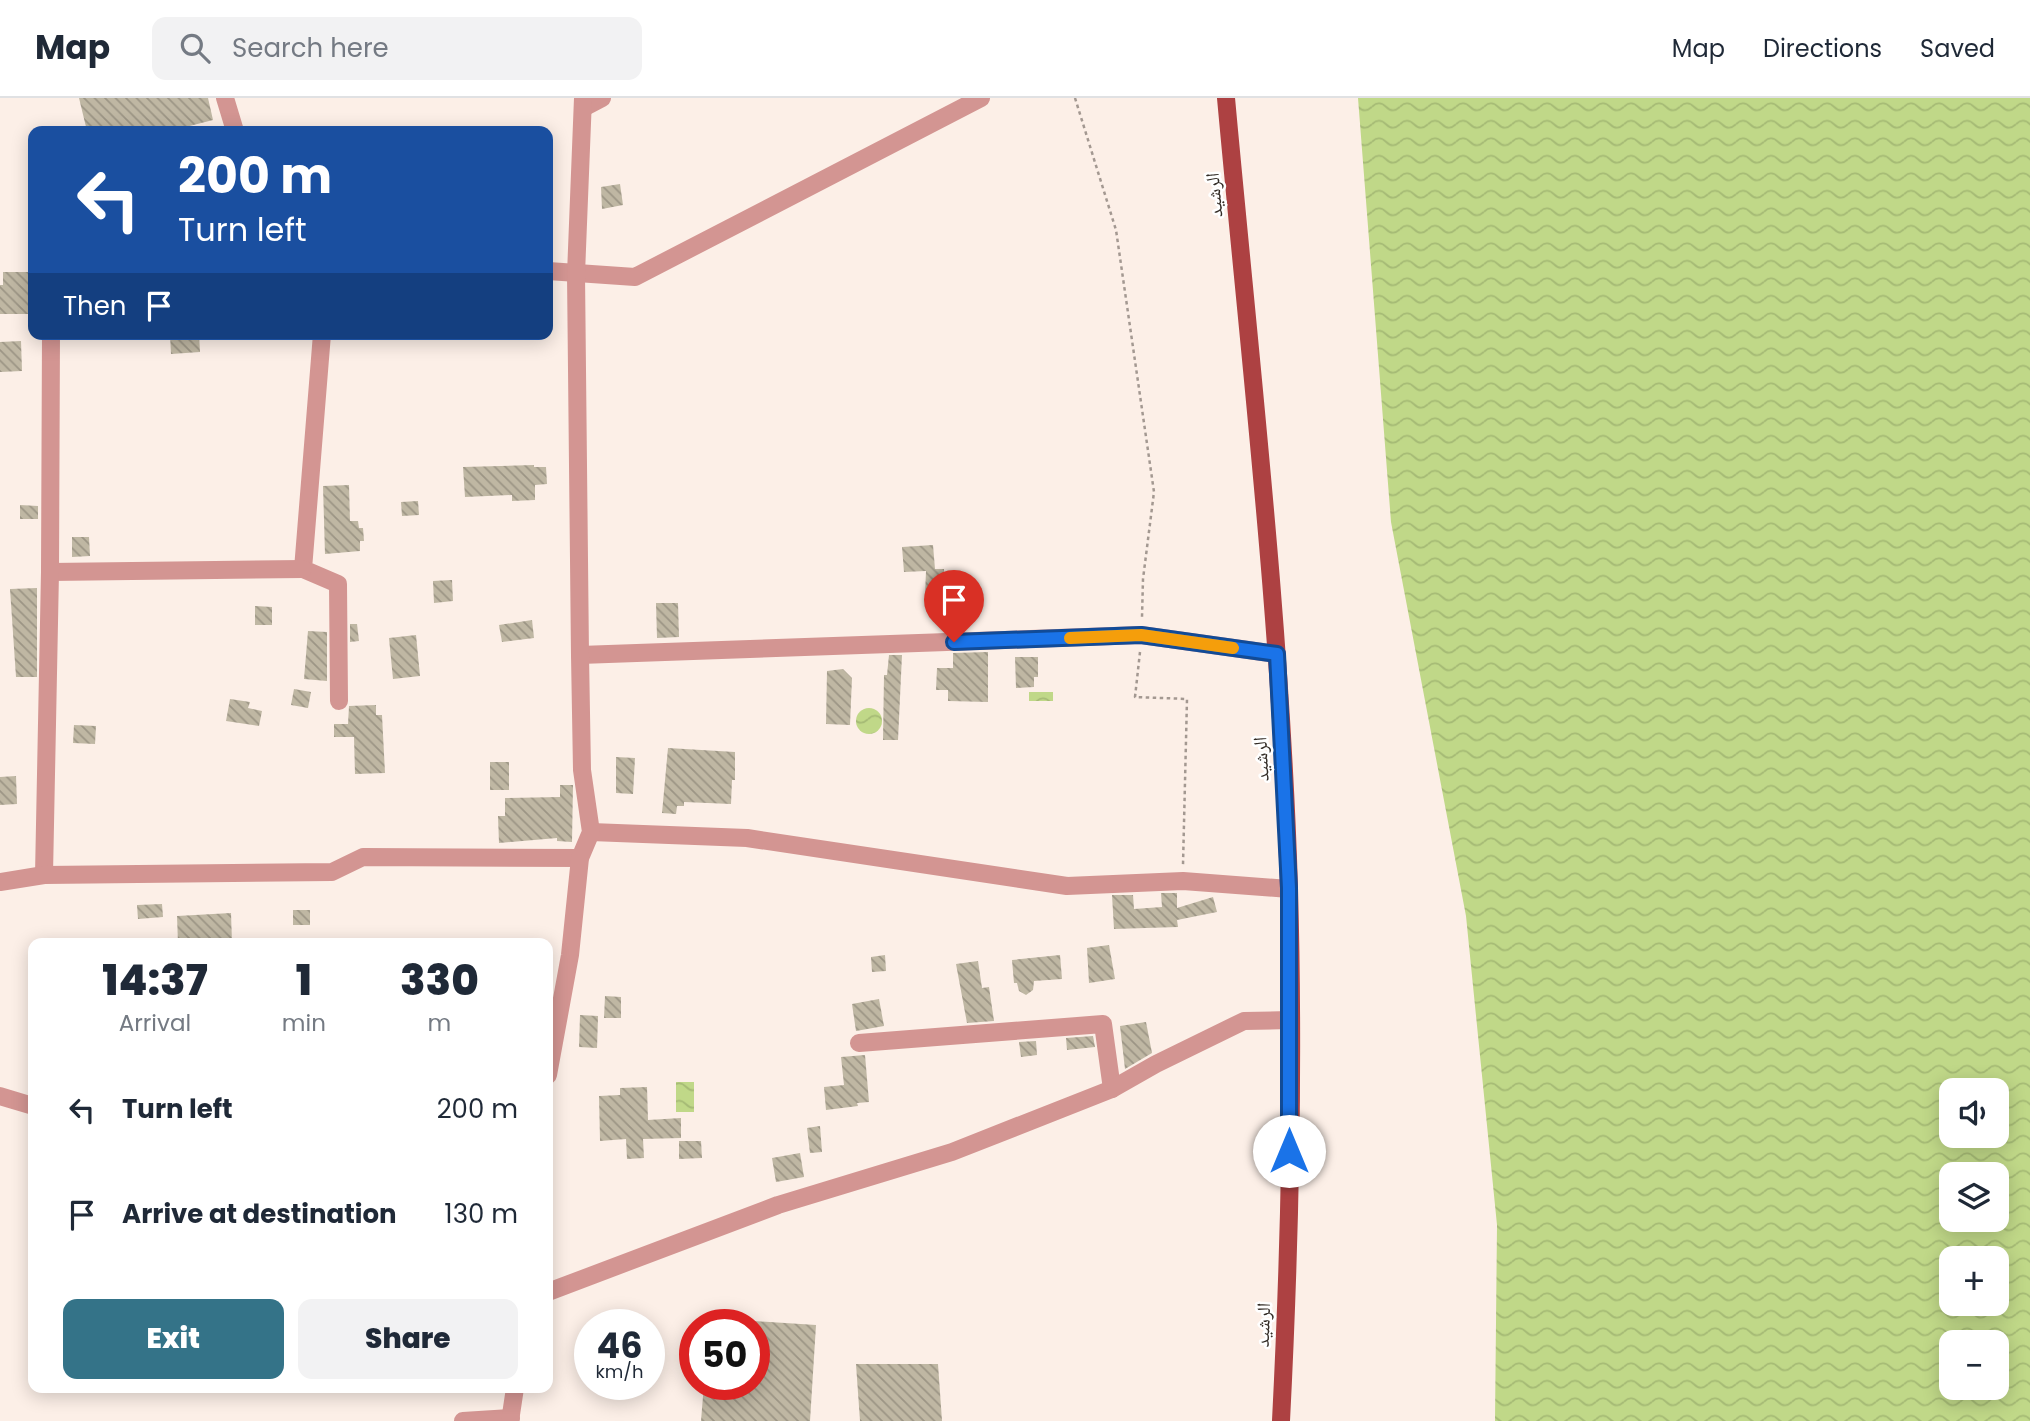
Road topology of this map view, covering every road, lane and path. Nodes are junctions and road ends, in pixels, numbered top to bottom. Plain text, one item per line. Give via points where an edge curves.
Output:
1 (225, 98) edge
2 (602, 98) edge
3 (981, 98) edge
4 (1076, 98) edge
5 (1226, 98) edge
6 (583, 103) edge
7 (233, 126) edge
8 (553, 272) edge
9 (576, 274) junction
10 (51, 340) edge
11 (322, 340) edge
12 (303, 569) junction
13 (50, 572) junction
14 (1141, 635) junction
15 (1277, 654) junction
16 (580, 655) junction
17 (339, 701) dead end
18 (591, 832) junction
19 (580, 859) junction
20 (44, 875) junction
21 (1183, 881) junction
22 (0, 882) edge
23 (1289, 888) junction
24 (1289, 1020) junction
25 (859, 1043) dead end
26 (553, 1048) edge
27 (1112, 1089) junction
28 (0, 1096) edge
29 (28, 1104) edge
30 (553, 1290) edge
31 (514, 1393) edge
32 (1280, 1418) edge
33 (511, 1419) edge
34 (463, 1421) edge

1 - 7 street
2 - 6 street
3 - 9 street via 635,277
4 - 14 path via 1116,230 1154,492
5 - 15 main road, الرشيد
6 - 9 street
8 - 9 street
9 - 16 street
10 - 13 street
11 - 12 street
12 - 13 street
12 - 17 street via 338,584
13 - 20 street
14 - 15 street
14 - 16 street
14 - 21 path via 1136,696 1187,699
15 - 23 main road, الرشيد
16 - 18 street via 582,770
18 - 19 street
18 - 21 street via 747,838 1067,886
19 - 20 street via 363,856 332,872
19 - 26 street via 570,955
20 - 22 street
21 - 23 street
23 - 24 main road, الرشيد
24 - 27 street via 1244,1021
24 - 32 main road, الرشيد via 1289,1177
25 - 27 street via 1103,1024
27 - 30 street via 952,1152 778,1205
28 - 29 street
31 - 33 street
33 - 34 street

